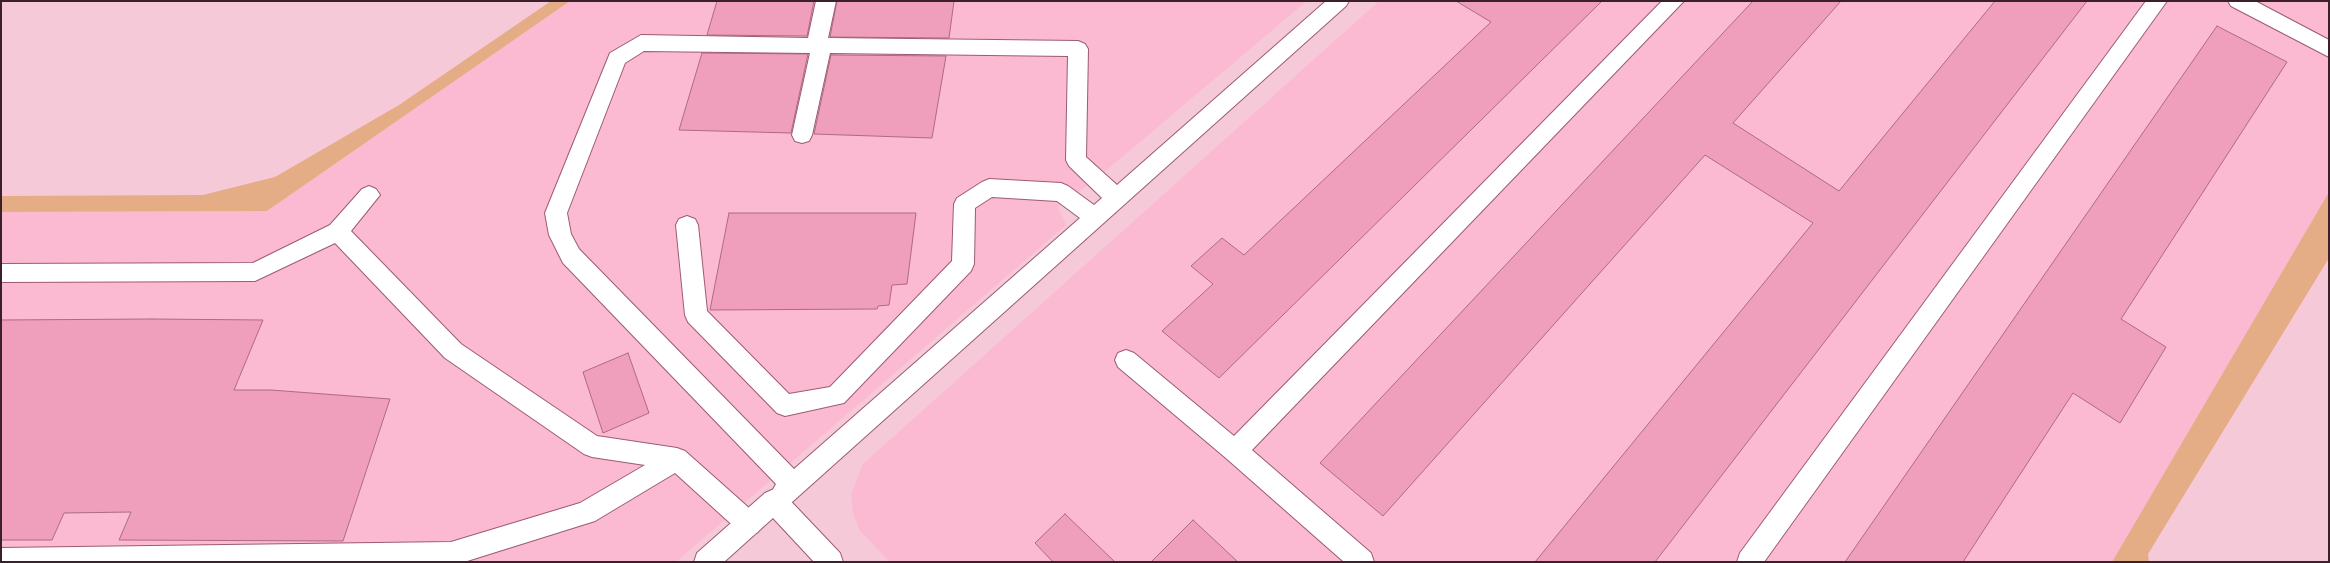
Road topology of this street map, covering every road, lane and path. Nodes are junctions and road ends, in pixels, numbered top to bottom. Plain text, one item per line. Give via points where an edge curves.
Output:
1 (826, 1) edge
2 (1339, 1) edge
3 (1674, 1) edge
4 (2157, 1) edge
5 (2238, 1) edge
6 (816, 46) junction
7 (2329, 49) edge
8 (802, 135) dead end
9 (369, 195) dead end
10 (1116, 198) junction
11 (1095, 217) junction
12 (687, 225) dead end
13 (338, 231) junction
14 (1, 273) edge
15 (1126, 360) dead end
16 (1235, 451) junction
17 (677, 459) junction
18 (793, 485) junction
19 (774, 501) junction
20 (748, 524) junction
21 (1, 560) edge
22 (706, 562) edge
23 (831, 562) edge
24 (1362, 562) edge
25 (1749, 562) edge

1 - 6 street
2 - 10 street
3 - 16 street
4 - 25 street
5 - 7 street
6 - 8 street via 821,54
6 - 10 street via 1078,49 1076,160
6 - 18 street via 640,44 617,58 556,213 560,235 571,256
9 - 13 street
10 - 11 street
11 - 12 street via 1061,192 989,188 965,204 963,264 836,396 785,405 696,314
11 - 18 street
13 - 14 street via 255,272
13 - 17 street via 453,351 586,442 592,446
15 - 16 street
16 - 24 street
17 - 20 street
17 - 21 street via 586,513 451,554
18 - 19 street
19 - 20 street
19 - 23 street
20 - 22 street

